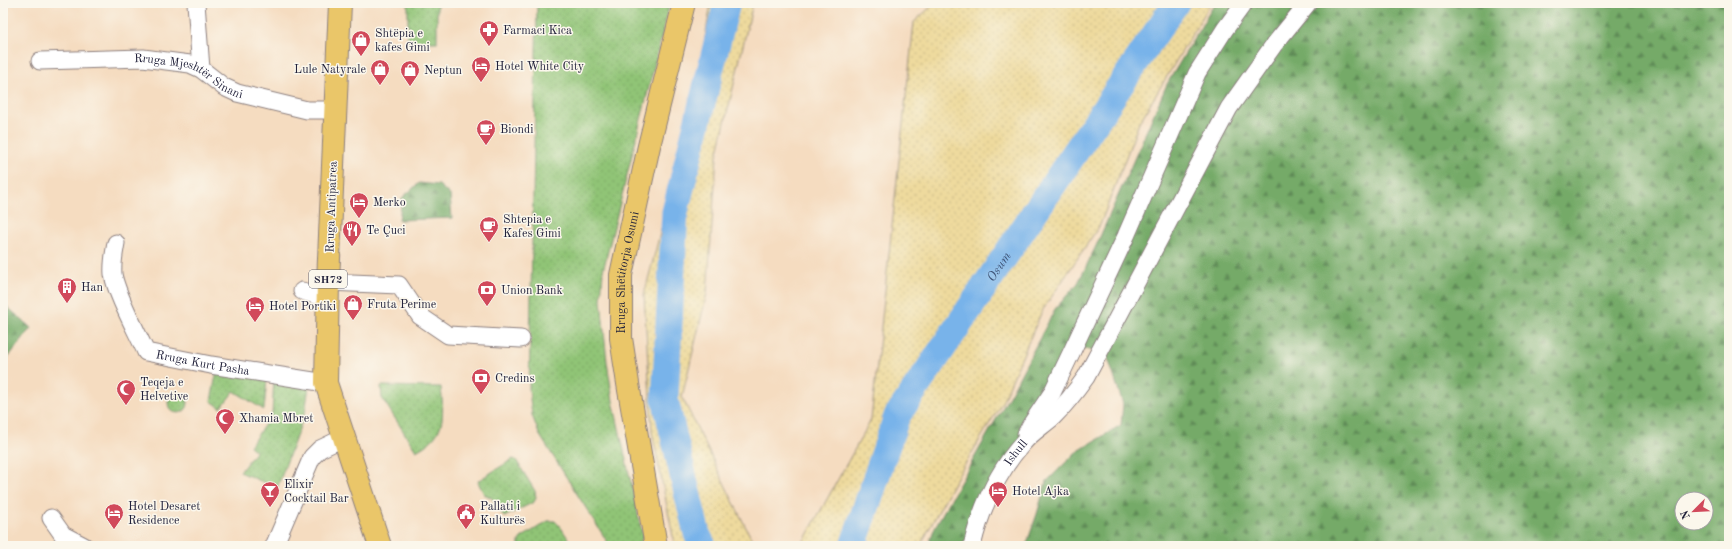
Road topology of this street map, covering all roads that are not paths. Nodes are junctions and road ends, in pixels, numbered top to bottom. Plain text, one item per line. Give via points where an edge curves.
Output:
1 (196, 3) edge
2 (340, 3) edge
3 (684, 3) edge
4 (1244, 3) edge
5 (1308, 3) edge
6 (40, 61) dead end
7 (201, 69) junction
8 (335, 110) junction
9 (116, 243) dead end
10 (302, 291) dead end
11 (328, 291) junction
12 (521, 339) dead end
13 (326, 383) junction
14 (343, 438) junction
15 (1023, 442) junction
16 (51, 518) dead end
17 (84, 546) edge
18 (274, 546) edge
19 (380, 546) edge
20 (656, 546) edge
21 (972, 546) edge

1 - 7 street
2 - 8 main road, Rruga Antipatrea / SH72
3 - 20 main road, Rruga Shëtitorja Osumi via 621,275 621,338
4 - 15 street via 1197,74 1072,351 1052,393 1030,426
5 - 15 street, Ishull via 1273,46 1229,108 1086,377 1066,404
6 - 7 street, Rruga Mjeshtër Sinani via 143,58 190,64
7 - 8 street, Rruga Mjeshtër Sinani via 224,87 238,93 307,110
8 - 11 main road, Rruga Antipatrea / SH72
9 - 13 street, Rruga Kurt Pasha via 112,260 113,276 146,352
10 - 11 street
11 - 12 street via 399,285 420,316 448,335
11 - 13 main road, Rruga Antipatrea / SH72
13 - 14 main road, Rruga Antipatrea / SH72
14 - 18 street via 320,449 312,457
14 - 19 main road, Rruga Antipatrea / SH72
15 - 21 street, Ishull via 1007,463 984,506
16 - 17 street via 64,535

